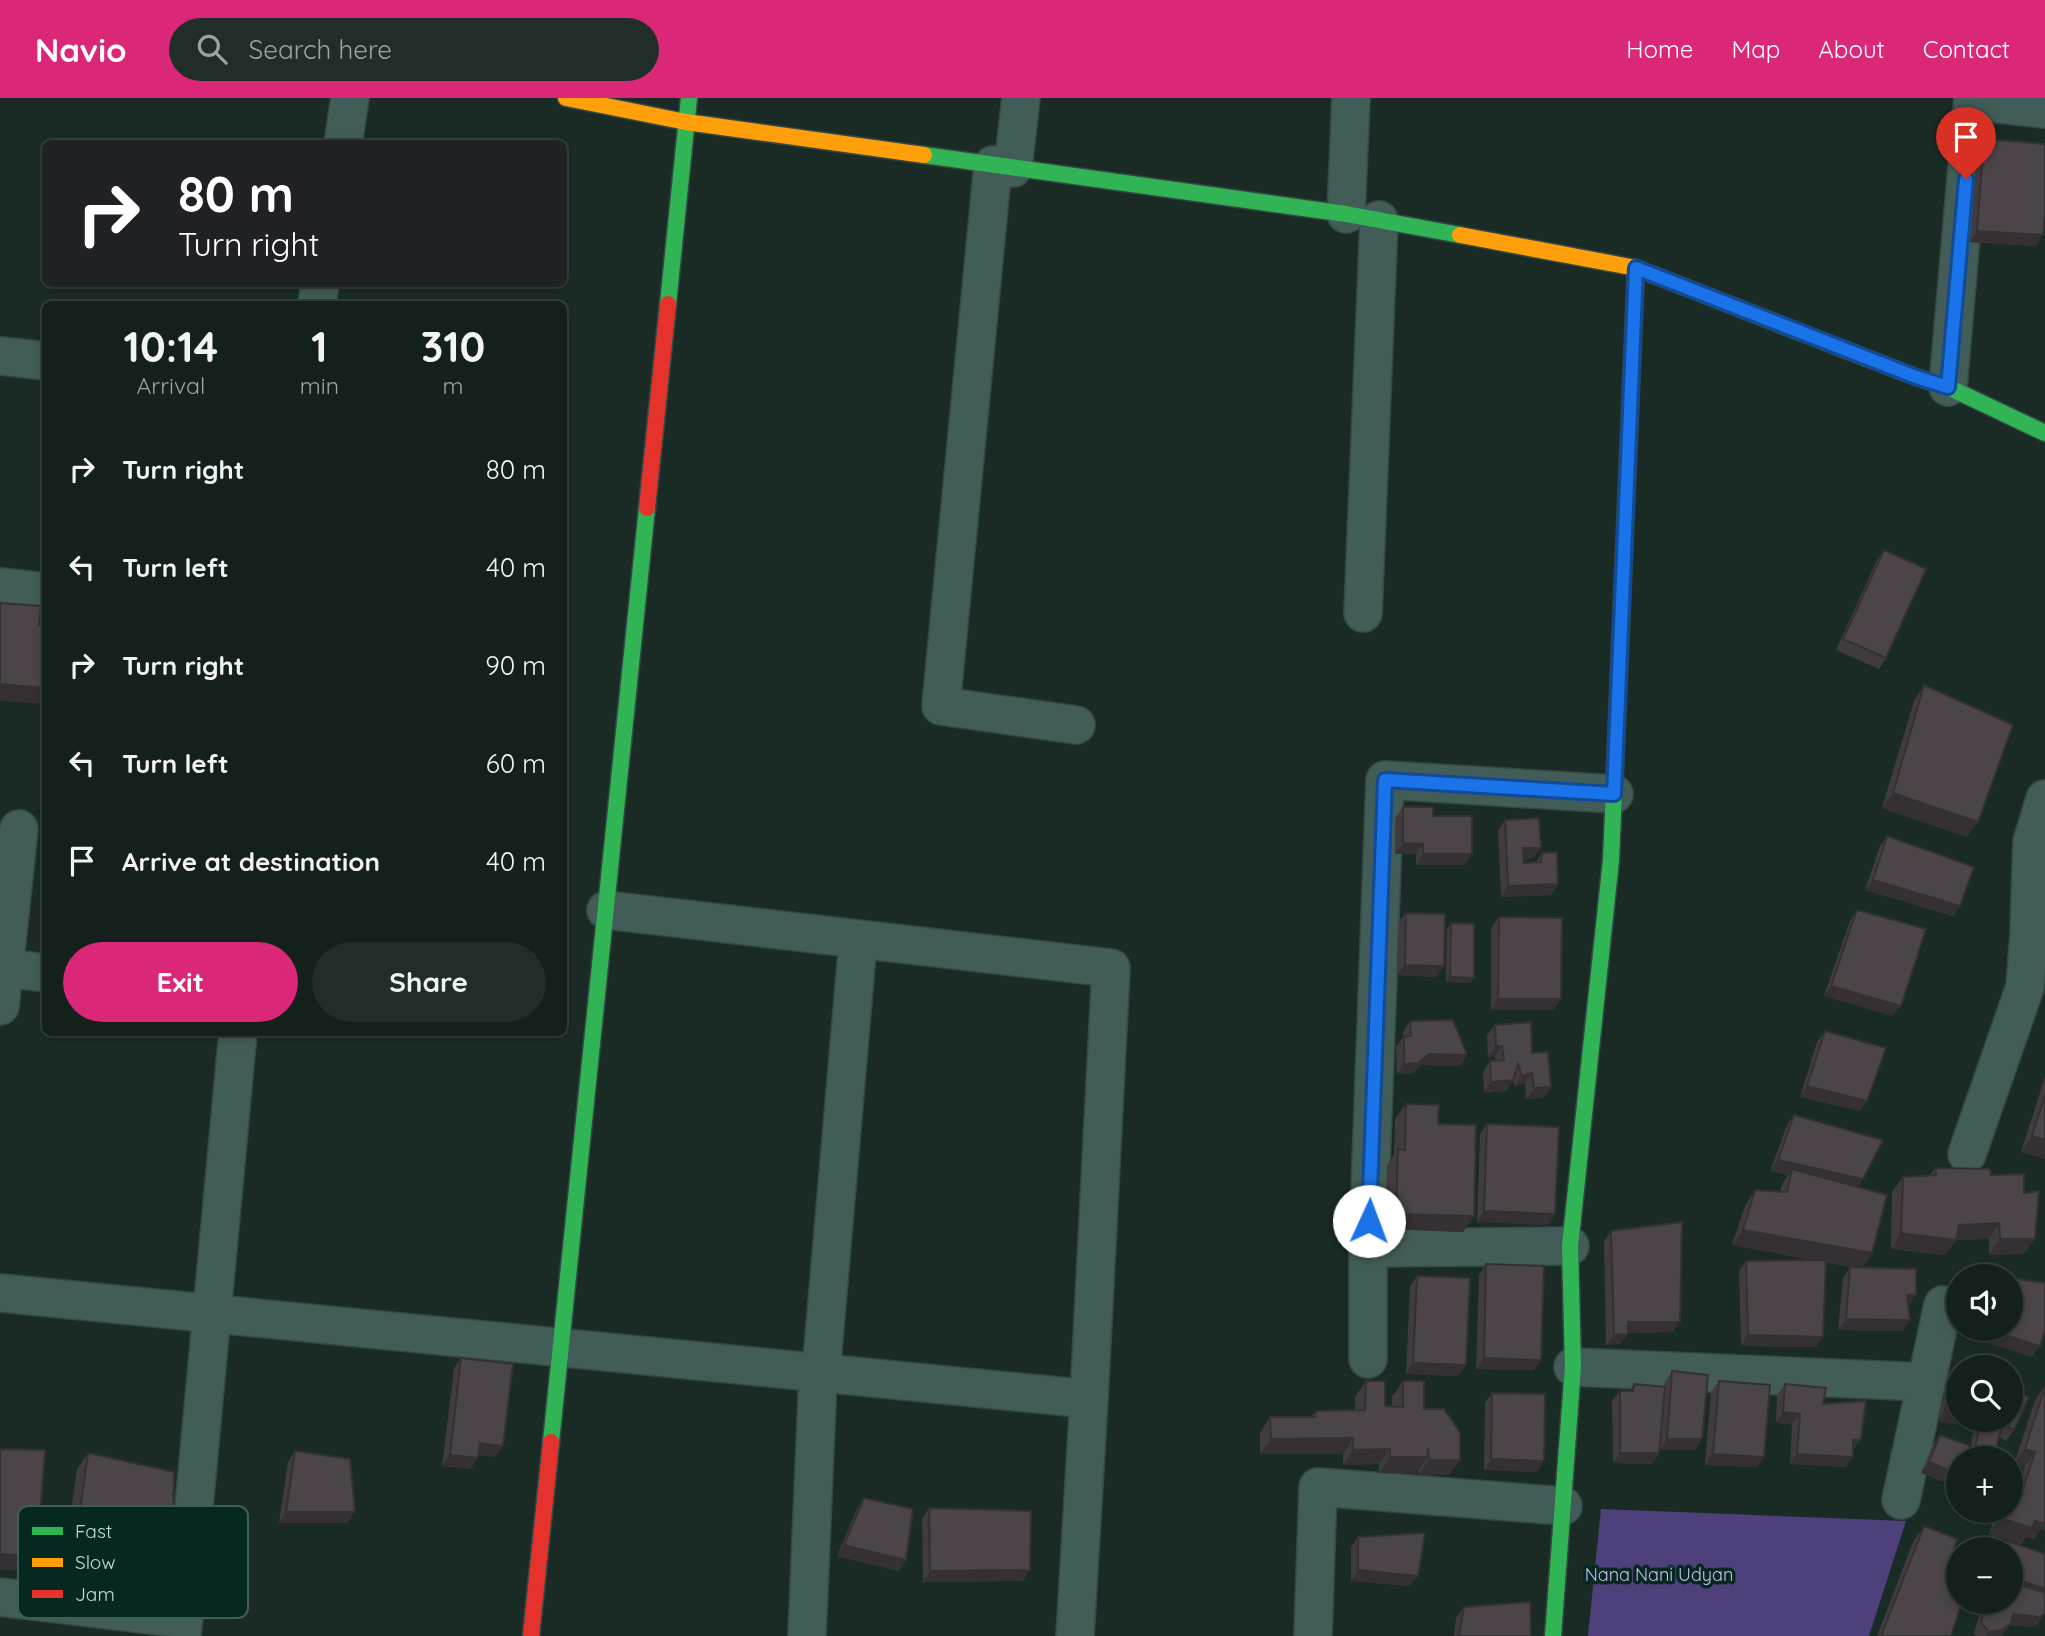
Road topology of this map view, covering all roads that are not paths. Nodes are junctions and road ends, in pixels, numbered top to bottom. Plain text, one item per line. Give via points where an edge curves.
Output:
1 (350, 98) edge
2 (566, 98) edge
3 (689, 98) edge
4 (1021, 98) edge
5 (1351, 98) edge
6 (1973, 99) edge
7 (2045, 108) edge
8 (686, 122) junction
9 (344, 140) edge
10 (1003, 166) junction
11 (1363, 217) junction
12 (1636, 268) junction
13 (0, 356) edge
14 (42, 361) edge
15 (1948, 387) junction
16 (2045, 433) edge
17 (0, 587) edge
18 (42, 592) edge
19 (1363, 613) dead end
20 (1076, 725) dead end
21 (1614, 794) junction
22 (2045, 800) edge
23 (19, 829) dead end
24 (606, 910) junction
25 (858, 941) junction
26 (2, 967) edge
27 (42, 972) edge
28 (0, 1006) edge
29 (239, 1036) edge
30 (1968, 1154) dead end
31 (1570, 1246) junction
32 (1368, 1248) junction
33 (0, 1293) edge
34 (1943, 1305) dead end
35 (212, 1314) junction
36 (561, 1348) junction
37 (1368, 1359) dead end
38 (1573, 1367) junction
39 (821, 1373) junction
40 (1926, 1382) junction
41 (1089, 1399) junction
42 (1901, 1500) dead end
43 (194, 1506) edge
44 (1563, 1506) junction
45 (0, 1597) edge
46 (18, 1600) edge
47 (128, 1618) edge
48 (183, 1627) edge
49 (531, 1636) edge
50 (807, 1636) edge
51 (1075, 1636) edge
52 (1313, 1636) edge
53 (1553, 1636) edge

1 - 9 street
2 - 8 street
3 - 8 street
4 - 10 street
5 - 11 street
6 - 7 street
6 - 15 street
8 - 10 street
8 - 24 street
10 - 11 street
10 - 20 street via 941,706
11 - 12 street
11 - 19 street
12 - 15 street
12 - 21 street
13 - 14 street
15 - 16 street
17 - 18 street
21 - 31 street
21 - 32 street via 1385,780
22 - 30 street via 2032,842 2025,988
23 - 26 street
24 - 25 street
24 - 36 street
25 - 39 street
25 - 41 street via 1111,968
26 - 27 street
26 - 28 street
29 - 35 street
31 - 32 street
31 - 38 street
32 - 37 street
33 - 35 street
34 - 40 street
35 - 36 street
35 - 43 street
36 - 39 street
36 - 49 street
38 - 40 street
38 - 44 street
39 - 41 street
39 - 50 street
40 - 42 street
41 - 51 street
44 - 52 street via 1318,1487
44 - 53 street
45 - 46 street
47 - 48 street

